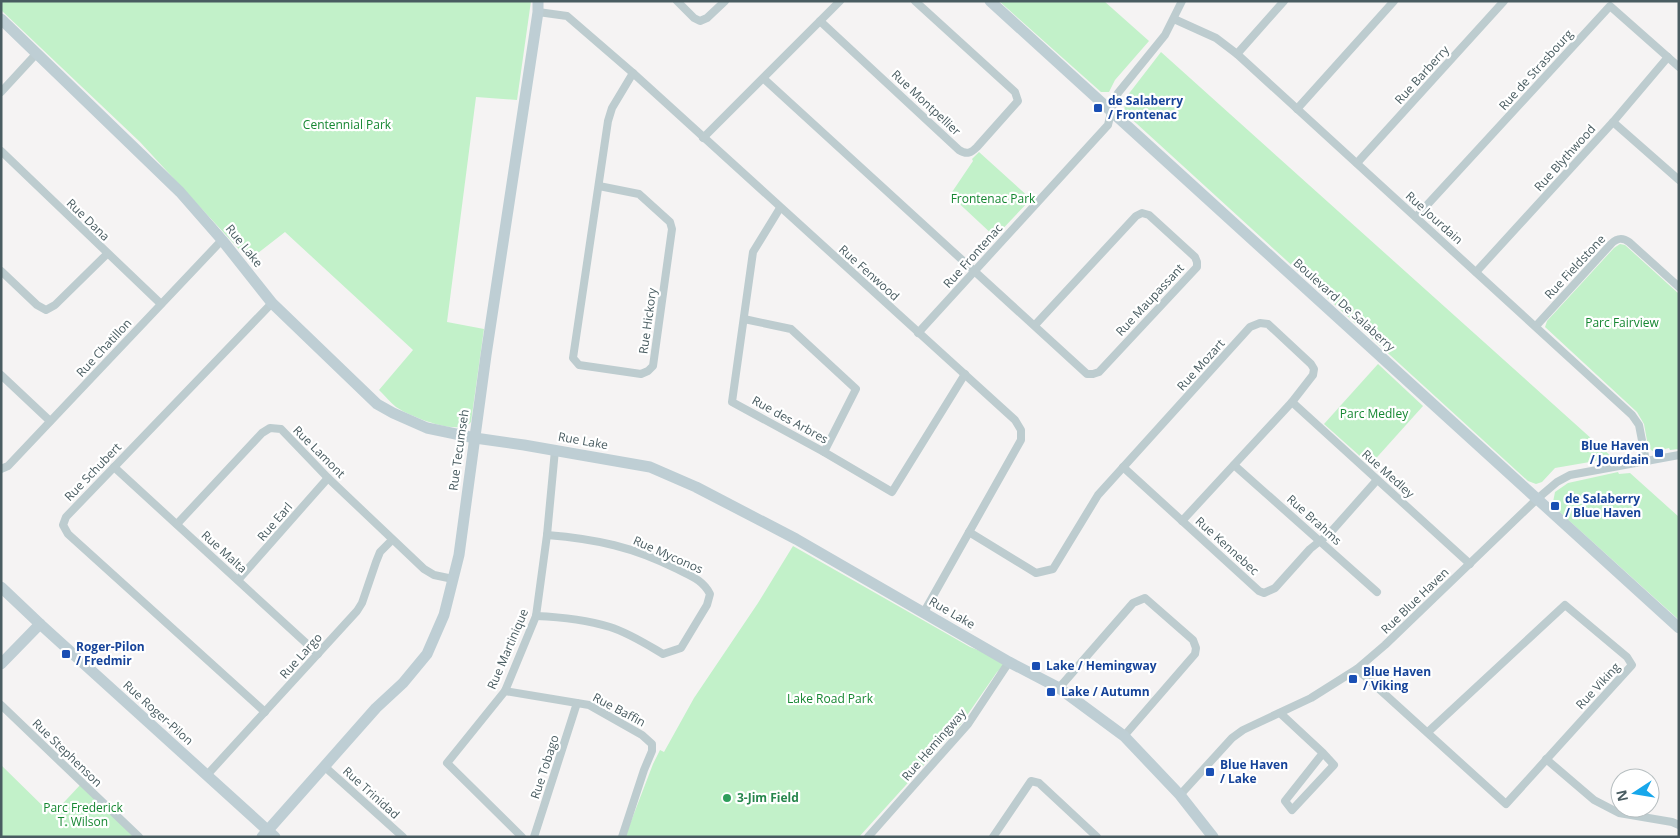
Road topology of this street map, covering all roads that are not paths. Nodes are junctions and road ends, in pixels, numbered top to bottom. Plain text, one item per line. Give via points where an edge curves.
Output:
1 (677, 1) edge
2 (725, 1) edge
3 (840, 1) edge
4 (915, 1) edge
5 (990, 1) edge
6 (1182, 1) edge
7 (1284, 1) edge
8 (1394, 1) edge
9 (1504, 1) edge
10 (538, 7) edge
11 (1, 19) edge
12 (1174, 20) junction
13 (820, 21) junction
14 (37, 53) junction
15 (1237, 54) junction
16 (1668, 57) junction
17 (1679, 67) edge
18 (633, 73) junction
19 (764, 79) junction
20 (1, 92) edge
21 (1297, 109) junction
22 (1111, 112) junction
23 (1613, 122) junction
24 (703, 138) junction
25 (1, 151) edge
26 (1357, 163) junction
27 (1679, 180) edge
28 (599, 186) junction
29 (780, 208) junction
30 (1416, 218) junction
31 (222, 240) junction
32 (107, 254) junction
33 (1, 271) edge
34 (975, 272) junction
35 (1476, 272) junction
36 (1679, 287) edge
37 (272, 302) junction
38 (161, 304) junction
39 (744, 318) junction
40 (1035, 325) junction
41 (1536, 326) junction
42 (918, 333) junction
43 (965, 374) junction
44 (1, 375) edge
45 (1292, 402) junction
46 (50, 421) junction
47 (474, 438) junction
48 (555, 450) junction
49 (824, 452) junction
50 (1679, 455) edge
51 (1646, 461) junction
52 (1234, 465) junction
53 (114, 467) junction
54 (1123, 468) junction
55 (1, 469) edge
56 (328, 478) junction
57 (1377, 480) junction
58 (1537, 499) junction
59 (1182, 521) junction
60 (177, 524) junction
61 (969, 532) junction
62 (548, 536) junction
63 (392, 540) junction
64 (1320, 541) junction
65 (1470, 564) junction
66 (454, 579) junction
67 (238, 580) junction
68 (1, 587) edge
69 (1378, 592) dead end
70 (924, 612) junction
71 (536, 616) junction
72 (40, 624) junction
73 (1679, 628) edge
74 (318, 654) junction
75 (1009, 662) junction
76 (1, 664) edge
77 (1357, 669) junction
78 (1059, 688) junction
79 (505, 691) junction
80 (577, 703) junction
81 (1, 705) edge
82 (265, 712) junction
83 (1280, 713) junction
84 (1428, 732) junction
85 (1124, 736) junction
86 (1323, 753) junction
87 (1546, 759) junction
88 (325, 767) junction
89 (207, 776) junction
90 (1180, 795) junction
91 (1679, 825) edge
92 (268, 834) edge
93 (870, 836) edge
94 (1096, 836) edge
95 (139, 837) edge
96 (402, 837) edge
97 (522, 837) edge
98 (534, 837) edge
99 (622, 837) edge
100 (992, 837) edge
101 (1213, 837) edge

1 - 2 street via 700,21 708,18
3 - 13 street
4 - 13 street, Rue Montpellier via 1015,92 1018,101 970,153 960,150
5 - 22 street, Boulevard De Salaberry
6 - 12 street, Rue Frontenac
7 - 15 street
8 - 21 street
9 - 26 street, Rue Barberry
10 - 18 street, Rue Fenwood via 568,16
10 - 47 street, Rue Tecumseh
11 - 14 street, Rue Lake
12 - 15 street, Rue Jourdain via 1216,38
12 - 22 street, Rue Frontenac via 1118,93
13 - 19 street
14 - 20 street
14 - 31 street, Rue Lake via 180,192
15 - 21 street, Rue Jourdain
16 - 17 street, Rue de Strasbourg
16 - 23 street, Rue Blythwood
16 - 30 street, Rue de Strasbourg via 1610,6
18 - 24 street, Rue Fenwood
18 - 28 street, Rue Hickory via 608,120
19 - 24 street
19 - 34 street, Rue Maupassant
21 - 26 street, Rue Jourdain
22 - 34 street, Rue Frontenac via 1108,125
22 - 58 street, Boulevard De Salaberry
23 - 27 street
23 - 35 street, Rue Blythwood
24 - 29 street, Rue Fenwood
25 - 32 street, Rue Dana
26 - 30 street, Rue Jourdain
28 - 28 street, Rue Hickory via 572,358 579,366 641,374 653,366 672,229 670,222 639,194
29 - 39 street, Rue des Arbres via 754,252
29 - 42 street, Rue Fenwood
30 - 35 street, Rue Jourdain
31 - 37 street, Rue Lake
31 - 38 street, Rue Chatillon
32 - 33 street via 46,310 37,306
32 - 38 street, Rue Dana
34 - 40 street, Rue Maupassant
34 - 42 street, Rue Frontenac
35 - 41 street, Rue Jourdain
36 - 41 street, Rue Fieldstone via 1629,242 1618,239
37 - 47 street, Rue Lake via 377,404 427,428
37 - 53 street, Rue Schubert
38 - 46 street, Rue Chatillon
39 - 49 street, Rue des Arbres via 732,402
39 - 49 street via 791,329 856,389
40 - 40 street, Rue Maupassant via 1087,374 1099,372 1197,268 1197,262 1149,215 1136,216
41 - 51 street, Rue Jourdain via 1636,419
42 - 43 street, Rue Fenwood
43 - 49 street, Rue des Arbres via 892,492
43 - 61 street, Rue Fenwood via 1015,420 1021,430 1021,440
44 - 46 street
45 - 52 street, Rue Mozart
45 - 54 street, Rue Mozart via 1314,369 1268,324 1260,323 1250,327
45 - 57 street, Rue Medley
46 - 55 street, Rue Chatillon via 8,466
47 - 48 street, Rue Lake
47 - 66 street, Rue Tecumseh
48 - 62 street, Rue Martinique
48 - 70 street, Rue Lake via 650,467 696,487
50 - 51 street, Rue Blue Haven
51 - 58 street, Rue Blue Haven via 1570,475
52 - 59 street, Rue Mozart
52 - 64 street, Rue Brahms
53 - 60 street, Rue Malta
53 - 82 street, Rue Schubert via 66,517 63,525 68,534
54 - 59 street, Rue Kennebec
54 - 61 street, Rue Mozart via 1098,495 1053,569 1036,573
56 - 60 street, Rue Lamont via 280,429 270,428
56 - 63 street, Rue Lamont
56 - 67 street, Rue Earl
57 - 64 street, Rue Kennebec
57 - 65 street, Rue Medley
58 - 65 street, Rue Blue Haven
58 - 73 street, Boulevard De Salaberry
59 - 64 street, Rue Kennebec via 1264,592 1275,588
60 - 67 street, Rue Malta
61 - 70 street, Rue Fenwood
62 - 71 street, Rue Martinique
62 - 71 street, Rue Myconos via 629,548 700,580 710,594 707,605 681,648 663,654 610,627
63 - 66 street, Rue Lamont via 424,569 434,575
63 - 74 street, Rue Largo via 380,552 357,611
64 - 69 street, Rue Brahms
65 - 77 street, Rue Blue Haven
66 - 88 street, Rue Tecumseh via 444,615 427,654
67 - 74 street, Rue Malta
68 - 72 street, Rue Roger-Pilon
70 - 75 street, Rue Lake
71 - 79 street, Rue Martinique
72 - 76 street
72 - 89 street, Rue Roger-Pilon
74 - 82 street, Rue Largo
75 - 78 street, Rue Lake
75 - 93 street, Rue Hemingway via 968,724
77 - 83 street, Rue Blue Haven
77 - 84 street, Rue Viking
78 - 85 street, Rue Lake
78 - 85 street via 1133,603 1145,598 1193,640 1196,648 1195,654
79 - 80 street, Rue Baffin
79 - 97 street, Rue Martinique via 447,763
80 - 98 street, Rue Tobago
80 - 99 street, Rue Baffin via 589,705 652,744
81 - 95 street, Rue Stephenson
82 - 89 street, Rue Largo
83 - 86 street
83 - 90 street, Rue Blue Haven via 1232,738
84 - 87 street, Rue Viking via 1506,804
84 - 87 street, Rue Viking via 1565,605 1627,657 1632,665
85 - 90 street, Rue Lake
86 - 86 street via 1284,801 1292,810 1334,765
87 - 91 street via 1602,805 1619,813
88 - 92 street, Rue Tecumseh
88 - 96 street, Rue Trinidad
89 - 92 street, Rue Roger-Pilon
90 - 101 street, Rue Lake
94 - 100 street via 1039,783 1031,781

